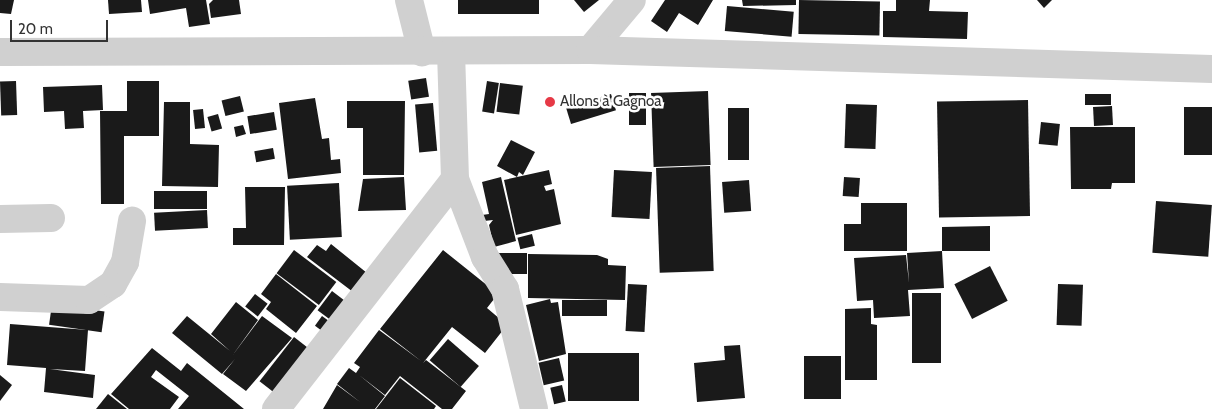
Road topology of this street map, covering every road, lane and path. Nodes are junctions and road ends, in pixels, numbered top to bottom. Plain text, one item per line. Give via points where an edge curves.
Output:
1 (409, 0) edge
2 (632, 0) edge
3 (590, 50) junction
4 (0, 52) edge
5 (422, 52) junction
6 (450, 53) junction
7 (1212, 68) edge
8 (455, 179) junction
9 (51, 218) dead end
10 (0, 219) edge
11 (132, 221) dead end
12 (0, 297) edge
13 (276, 409) edge
14 (534, 409) edge

1 - 5 street
2 - 3 street
3 - 6 street
3 - 7 street
4 - 5 street
5 - 6 street
6 - 8 street
8 - 13 street
8 - 14 street via 485,257 506,289
9 - 10 street
11 - 12 street via 125,262 113,284 89,300

